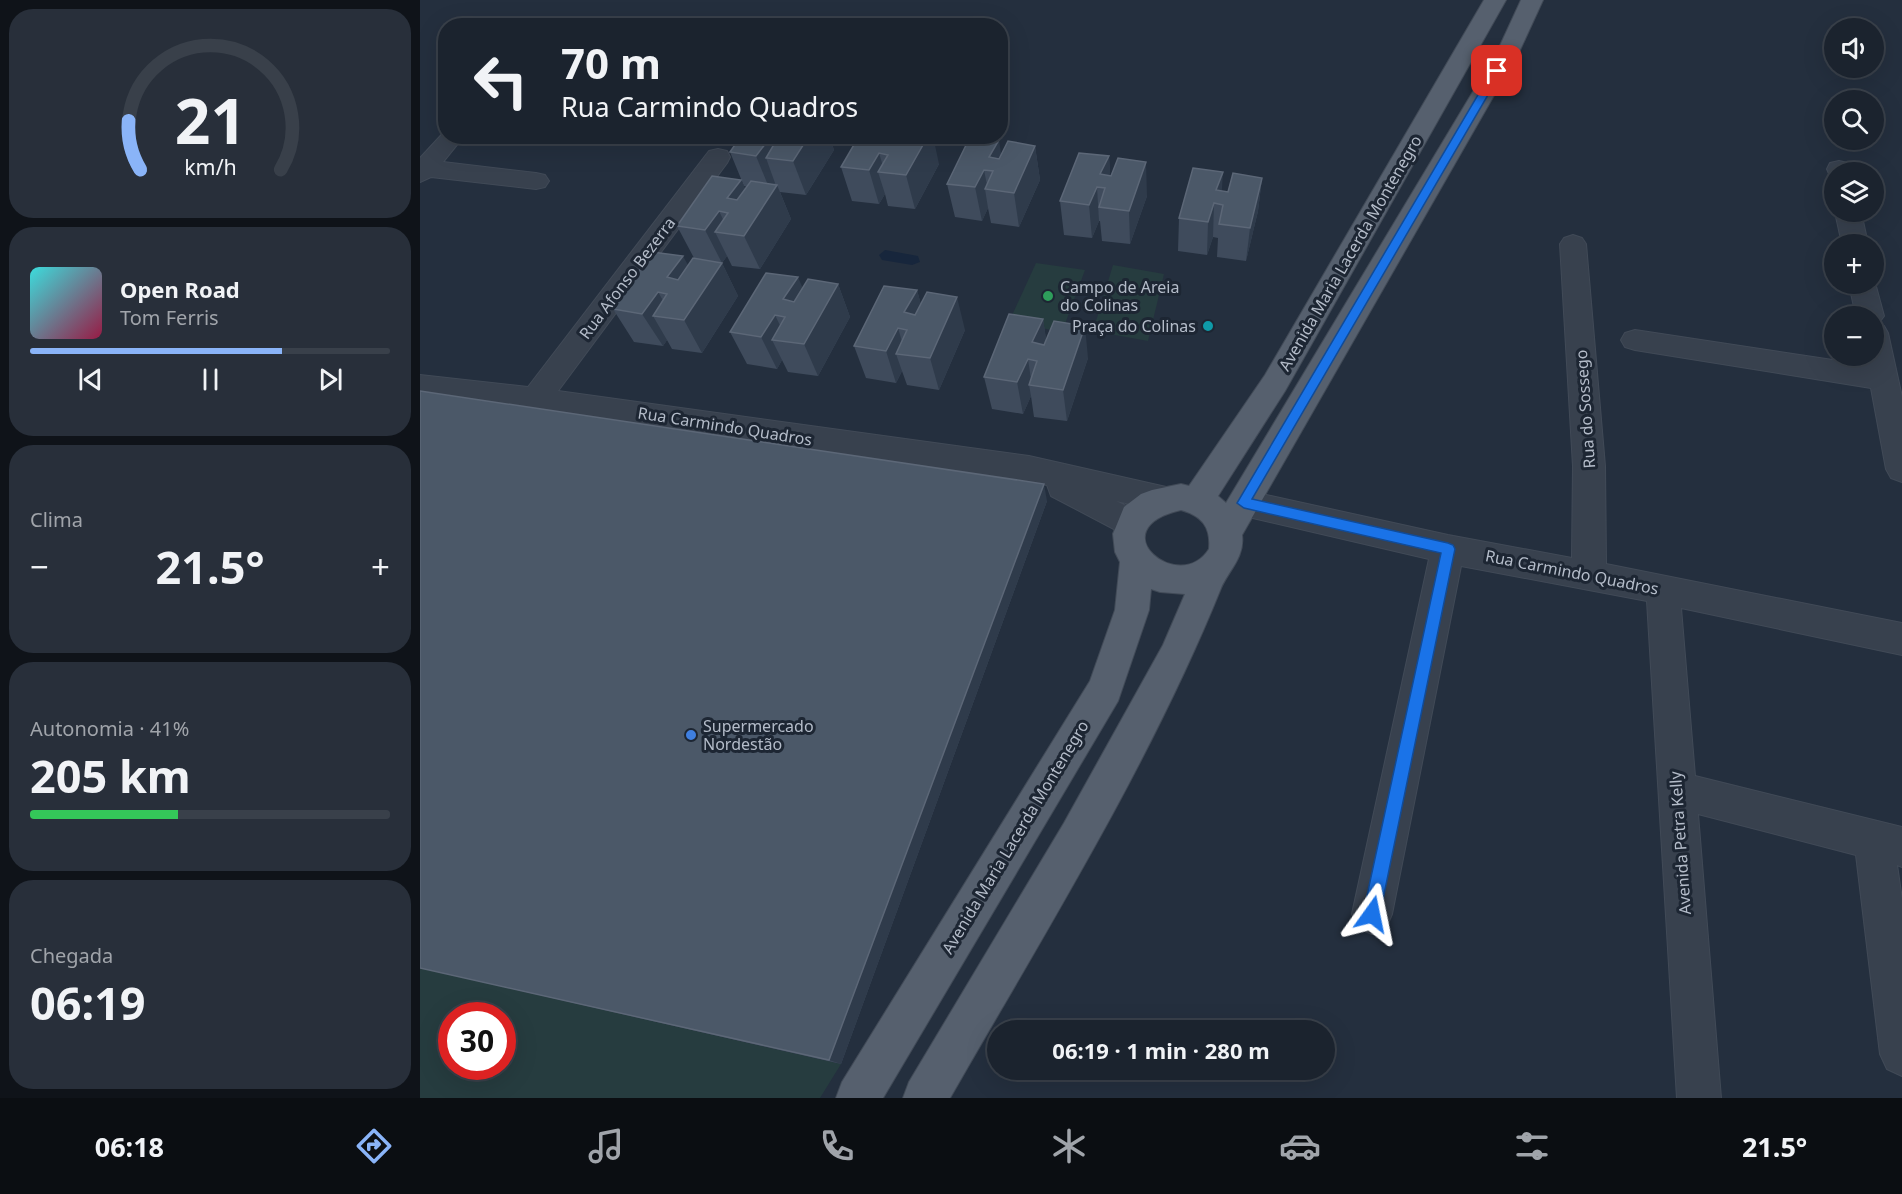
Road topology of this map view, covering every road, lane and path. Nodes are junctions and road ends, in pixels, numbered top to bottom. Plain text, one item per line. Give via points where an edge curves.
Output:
1 (1495, 0) edge
2 (1532, 0) edge
3 (445, 144) edge
4 (718, 157) dead end
5 (423, 171) edge
6 (536, 181) dead end
7 (1573, 244) dead end
8 (1635, 340) dead end
9 (1880, 366) edge
10 (1883, 379) junction
11 (420, 386) edge
12 (535, 400) junction
13 (1029, 469) junction
14 (1902, 470) edge
15 (1164, 498) junction
16 (1197, 501) junction
17 (1244, 503) junction
18 (1131, 524) junction
19 (1226, 532) junction
20 (1448, 549) junction
21 (1137, 562) junction
22 (1213, 568) junction
23 (1589, 575) junction
24 (1663, 589) junction
25 (1902, 639) edge
26 (1676, 790) junction
27 (1888, 844) edge
28 (1372, 914) dead end
29 (1902, 1054) edge
30 (858, 1098) edge
31 (925, 1098) edge
32 (1699, 1098) edge

1 - 16 main road, Avenida Maria Lacerda Montenegro via 1275,383
2 - 17 main road, Avenida Maria Lacerda Montenegro via 1509,50
3 - 5 street
4 - 12 street, Rua Afonso Bezerra
5 - 6 street
7 - 23 street, Rua do Sossego via 1589,466
8 - 10 street
9 - 10 street
10 - 14 street
11 - 12 street, Rua Carmindo Quadros
12 - 13 street, Rua Carmindo Quadros
13 - 15 street, Rua Carmindo Quadros
13 - 18 street, Rua Carmindo Quadros
15 - 16 main road
15 - 18 main road via 1150,504
16 - 19 main road via 1218,516
17 - 19 main road, Avenida Maria Lacerda Montenegro
17 - 20 street, Rua Carmindo Quadros
18 - 21 main road via 1128,544
19 - 22 main road via 1225,552
20 - 23 street, Rua Carmindo Quadros
20 - 28 street
21 - 22 main road via 1153,575 1174,581 1195,579
21 - 30 main road, Avenida Maria Lacerda Montenegro via 1132,610 1105,689
22 - 31 main road via 1177,654 1084,827
23 - 24 street, Rua Carmindo Quadros
24 - 25 street, Rua Carmindo Quadros
24 - 26 street, Avenida Petra Kelly
26 - 27 street
26 - 32 street, Avenida Petra Kelly
27 - 29 street

